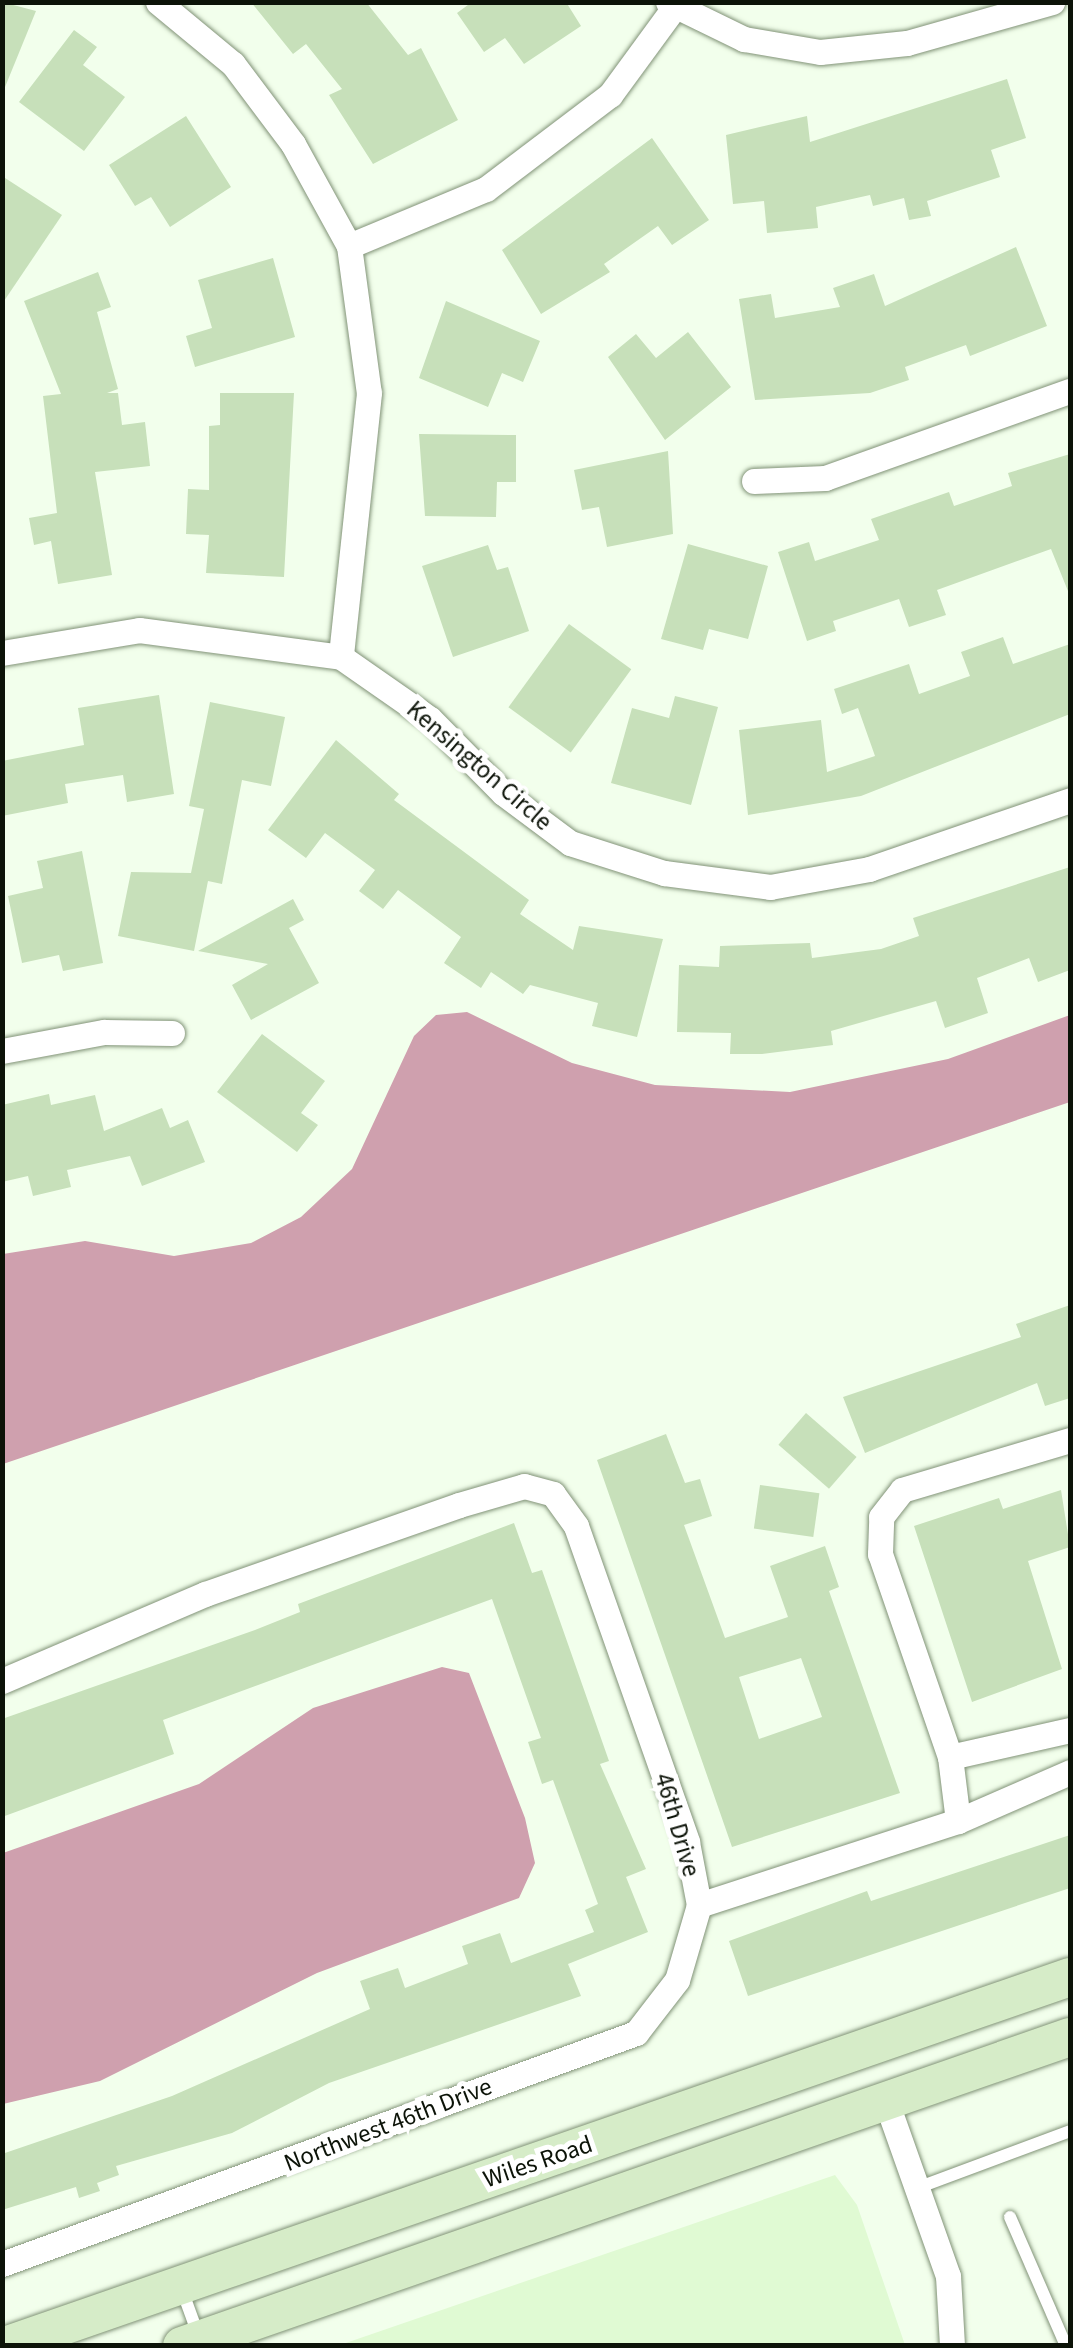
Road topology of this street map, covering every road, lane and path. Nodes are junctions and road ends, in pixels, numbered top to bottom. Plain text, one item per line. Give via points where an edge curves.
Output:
1 (158, 2) edge
2 (1052, 2) edge
3 (671, 6) edge
4 (349, 246) junction
5 (1070, 392) edge
6 (754, 480) dead end
7 (2, 654) edge
8 (341, 658) junction
9 (1070, 800) edge
10 (172, 1034) dead end
11 (2, 1051) edge
12 (1070, 1440) edge
13 (2, 1680) edge
14 (1070, 1730) edge
15 (950, 1757) junction
16 (1070, 1772) edge
17 (958, 1822) junction
18 (699, 1905) junction
19 (1070, 1977) edge
20 (934, 2024) junction
21 (1070, 2037) edge
22 (886, 2101) junction
23 (1070, 2131) edge
24 (916, 2188) junction
25 (1010, 2216) dead end
26 (2, 2264) edge
27 (180, 2285) junction
28 (191, 2342) edge
29 (5, 2346) edge
30 (952, 2346) edge
31 (1066, 2346) edge

1 - 4 street via 234,64 293,144
2 - 3 street via 907,43 820,52 744,39
3 - 4 street via 610,95 486,189
4 - 8 street via 368,393
5 - 6 street via 825,478
7 - 8 street, Kensington Circle via 139,630
8 - 9 street, Kensington Circle via 430,718 503,793 570,843 664,873 770,887 870,869
10 - 11 street via 104,1032
12 - 15 street via 902,1490 881,1517 880,1554
13 - 18 street, 46th Drive via 205,1594 460,1505 524,1486 553,1494 590,1564 687,1842
14 - 15 street
15 - 17 street
16 - 17 street, 46th Drive
17 - 18 street, 46th Drive
18 - 26 street, Northwest 46th Drive via 678,1980 636,2032
19 - 20 main road, Wiles Road
20 - 22 main road
20 - 27 main road, Wiles Road
21 - 22 main road
22 - 24 street
22 - 28 main road
23 - 24 lane
24 - 30 street via 948,2276
25 - 31 lane
27 - 28 lane
27 - 29 main road, Wiles Road

